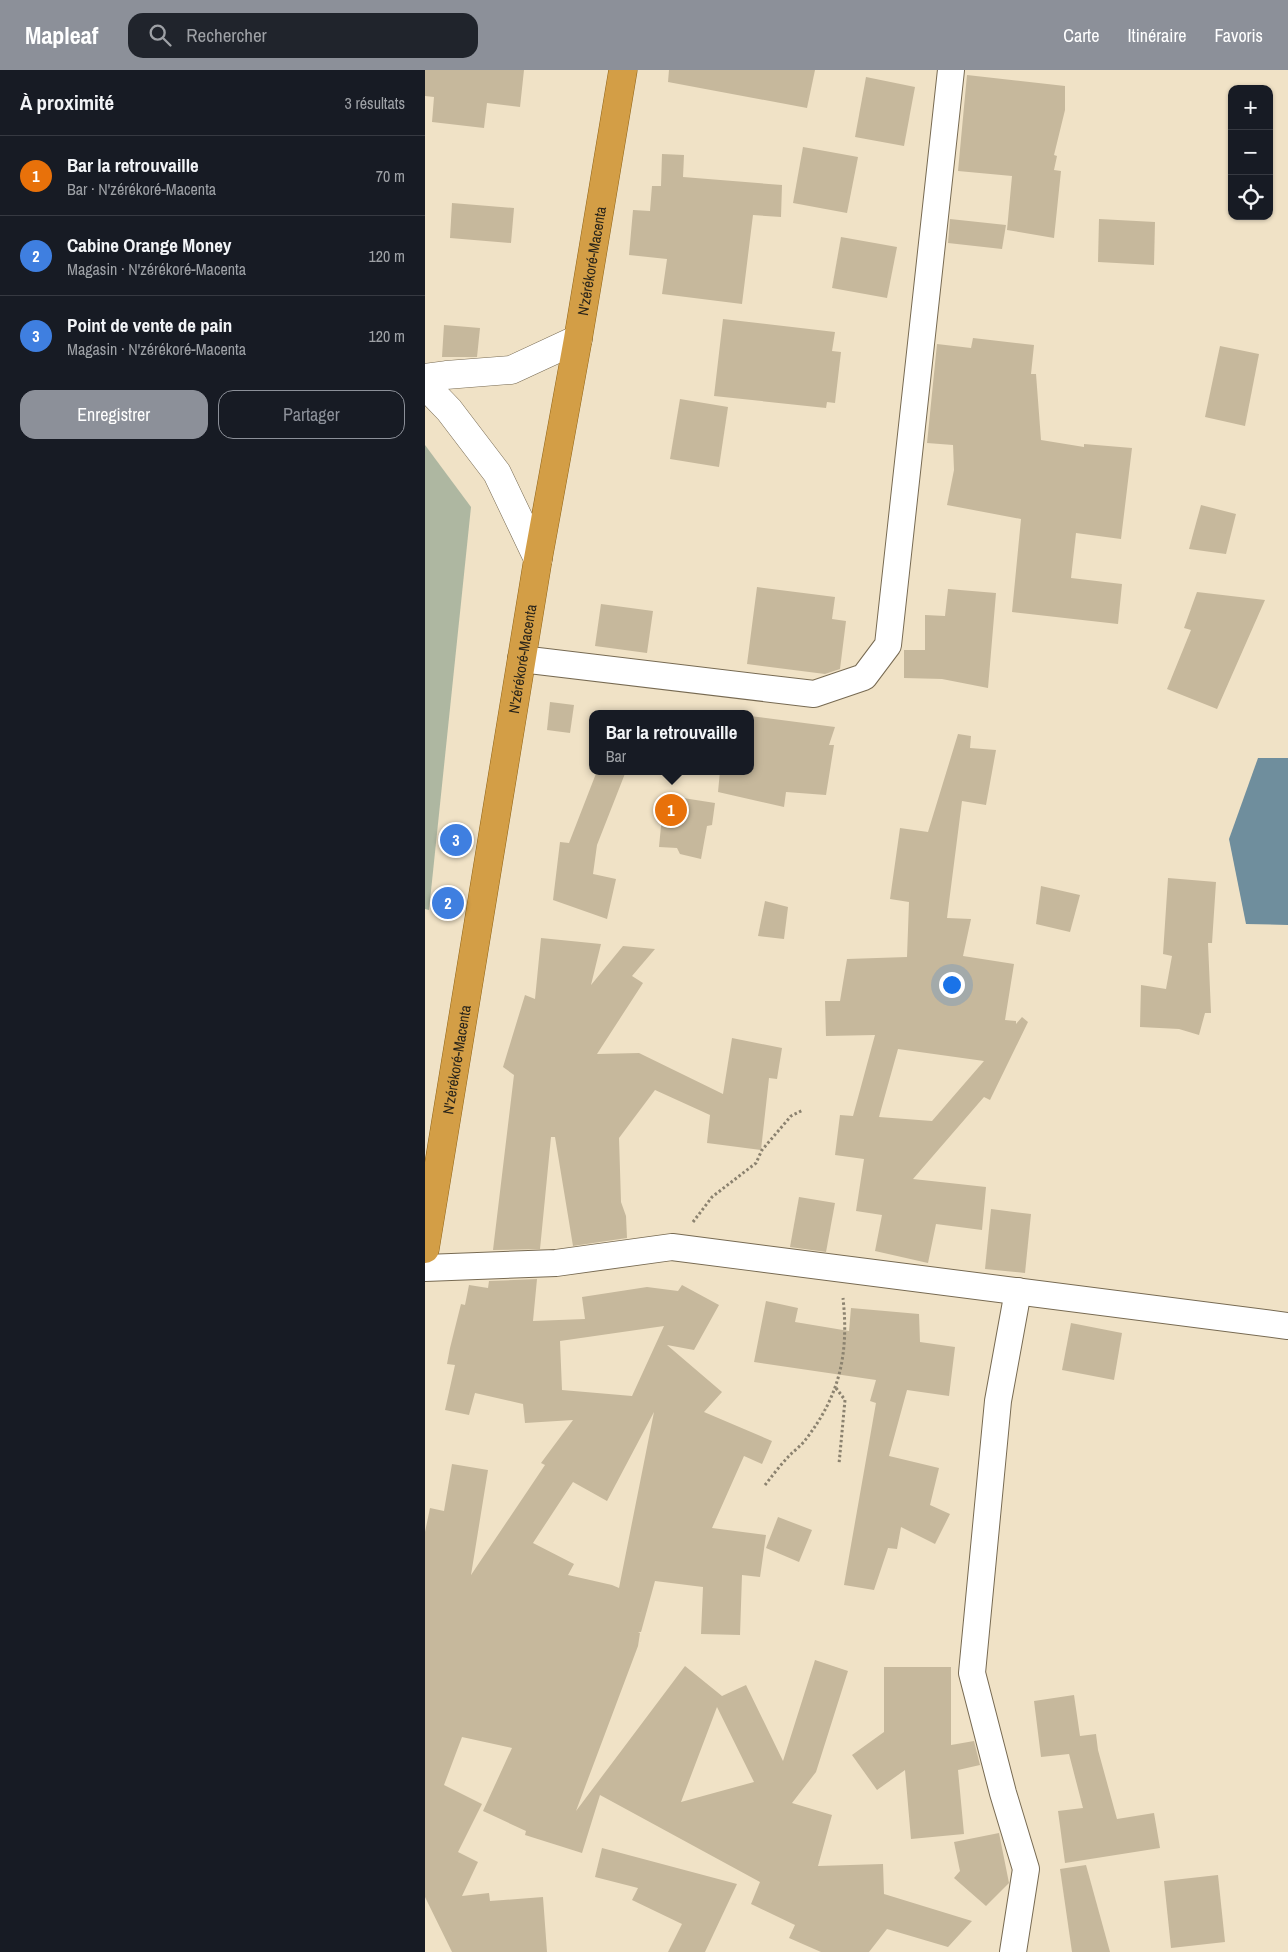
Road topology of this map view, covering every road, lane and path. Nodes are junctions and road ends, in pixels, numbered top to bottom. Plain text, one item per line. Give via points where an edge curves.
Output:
1 (623, 70) edge
2 (951, 70) edge
3 (579, 339) junction
4 (425, 378) edge
5 (425, 385) edge
6 (538, 559) junction
7 (521, 659) junction
8 (803, 1110) dead end
9 (672, 1247) junction
10 (425, 1249) edge
11 (425, 1268) edge
12 (873, 1273) junction
13 (1018, 1291) junction
14 (1288, 1326) edge
15 (836, 1388) junction
16 (839, 1464) dead end
17 (765, 1485) dead end
18 (1013, 1952) edge

1 - 3 highway, N'zérékoré-Macenta
2 - 7 street via 888,644 864,676 814,694
3 - 4 street via 511,370
3 - 6 highway, N'zérékoré-Macenta
5 - 6 street via 449,410 497,473
6 - 7 highway, N'zérékoré-Macenta
7 - 10 highway, N'zérékoré-Macenta
8 - 9 path via 791,1116 756,1162 712,1197
9 - 11 street via 555,1264
9 - 12 street
12 - 13 street
12 - 15 path via 843,1290 846,1321 843,1360
13 - 14 street
13 - 18 street via 998,1401 972,1673 1026,1869
15 - 16 path via 845,1400
15 - 17 path via 805,1441

